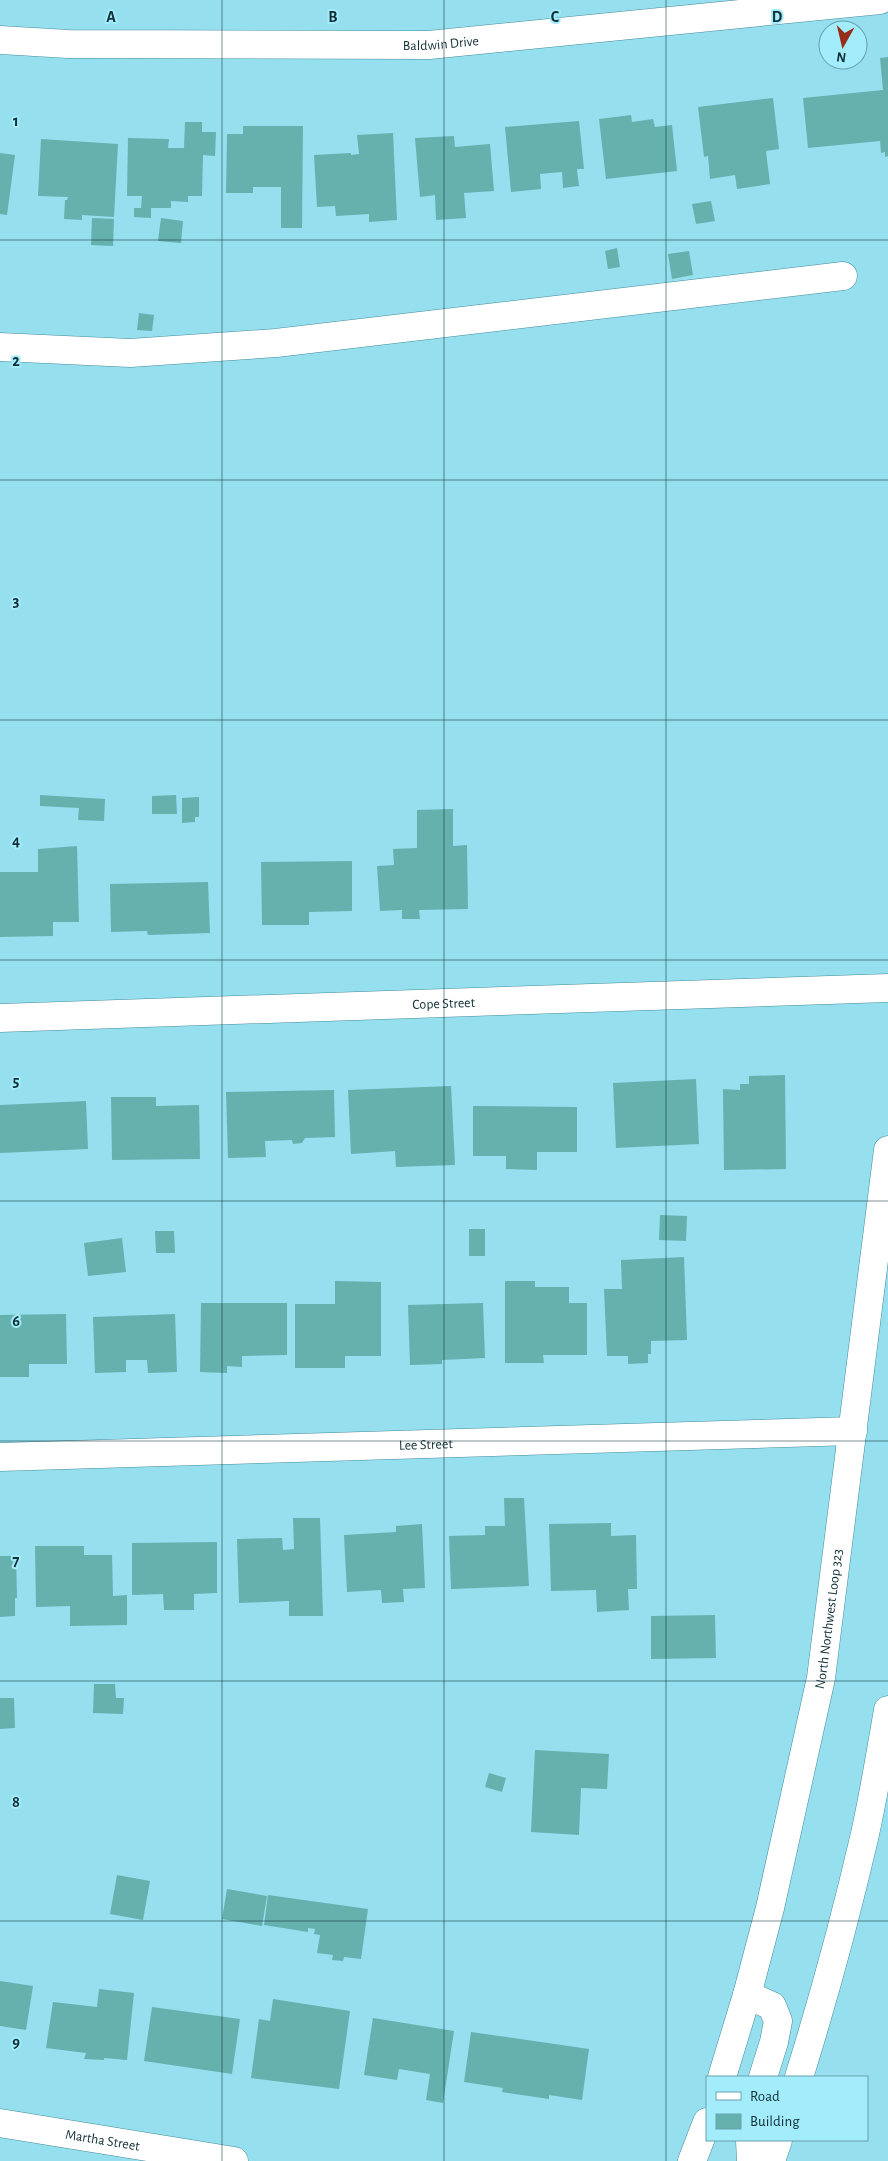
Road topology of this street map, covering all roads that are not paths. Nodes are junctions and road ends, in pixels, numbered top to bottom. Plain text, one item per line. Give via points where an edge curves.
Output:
1 (880, 0) edge
2 (0, 40) edge
3 (843, 276) dead end
4 (0, 347) edge
5 (888, 988) edge
6 (0, 1018) edge
7 (888, 1150) edge
8 (853, 1431) junction
9 (0, 1457) edge
10 (888, 1710) edge
11 (747, 1995) junction
12 (722, 2076) edge
13 (763, 2076) edge
14 (799, 2076) edge
15 (0, 2123) edge
16 (706, 2125) edge
17 (750, 2141) edge
18 (778, 2141) edge
19 (234, 2161) edge
20 (692, 2161) edge
21 (751, 2161) edge
22 (770, 2161) edge

1 - 2 main road, Baldwin Drive via 429,45 68,44
3 - 4 main road via 276,343 130,353
5 - 6 main road, Cope Street
7 - 8 main road, North Northwest Loop 323
8 - 9 main road, Lee Street
8 - 11 main road, North Northwest Loop 323 via 821,1678 777,1879
10 - 14 main road via 866,1832
11 - 12 main road, North Northwest Loop 323
11 - 13 main road via 772,2006 778,2021
15 - 19 main road, Martha Street
16 - 20 main road
17 - 21 main road
18 - 22 main road

